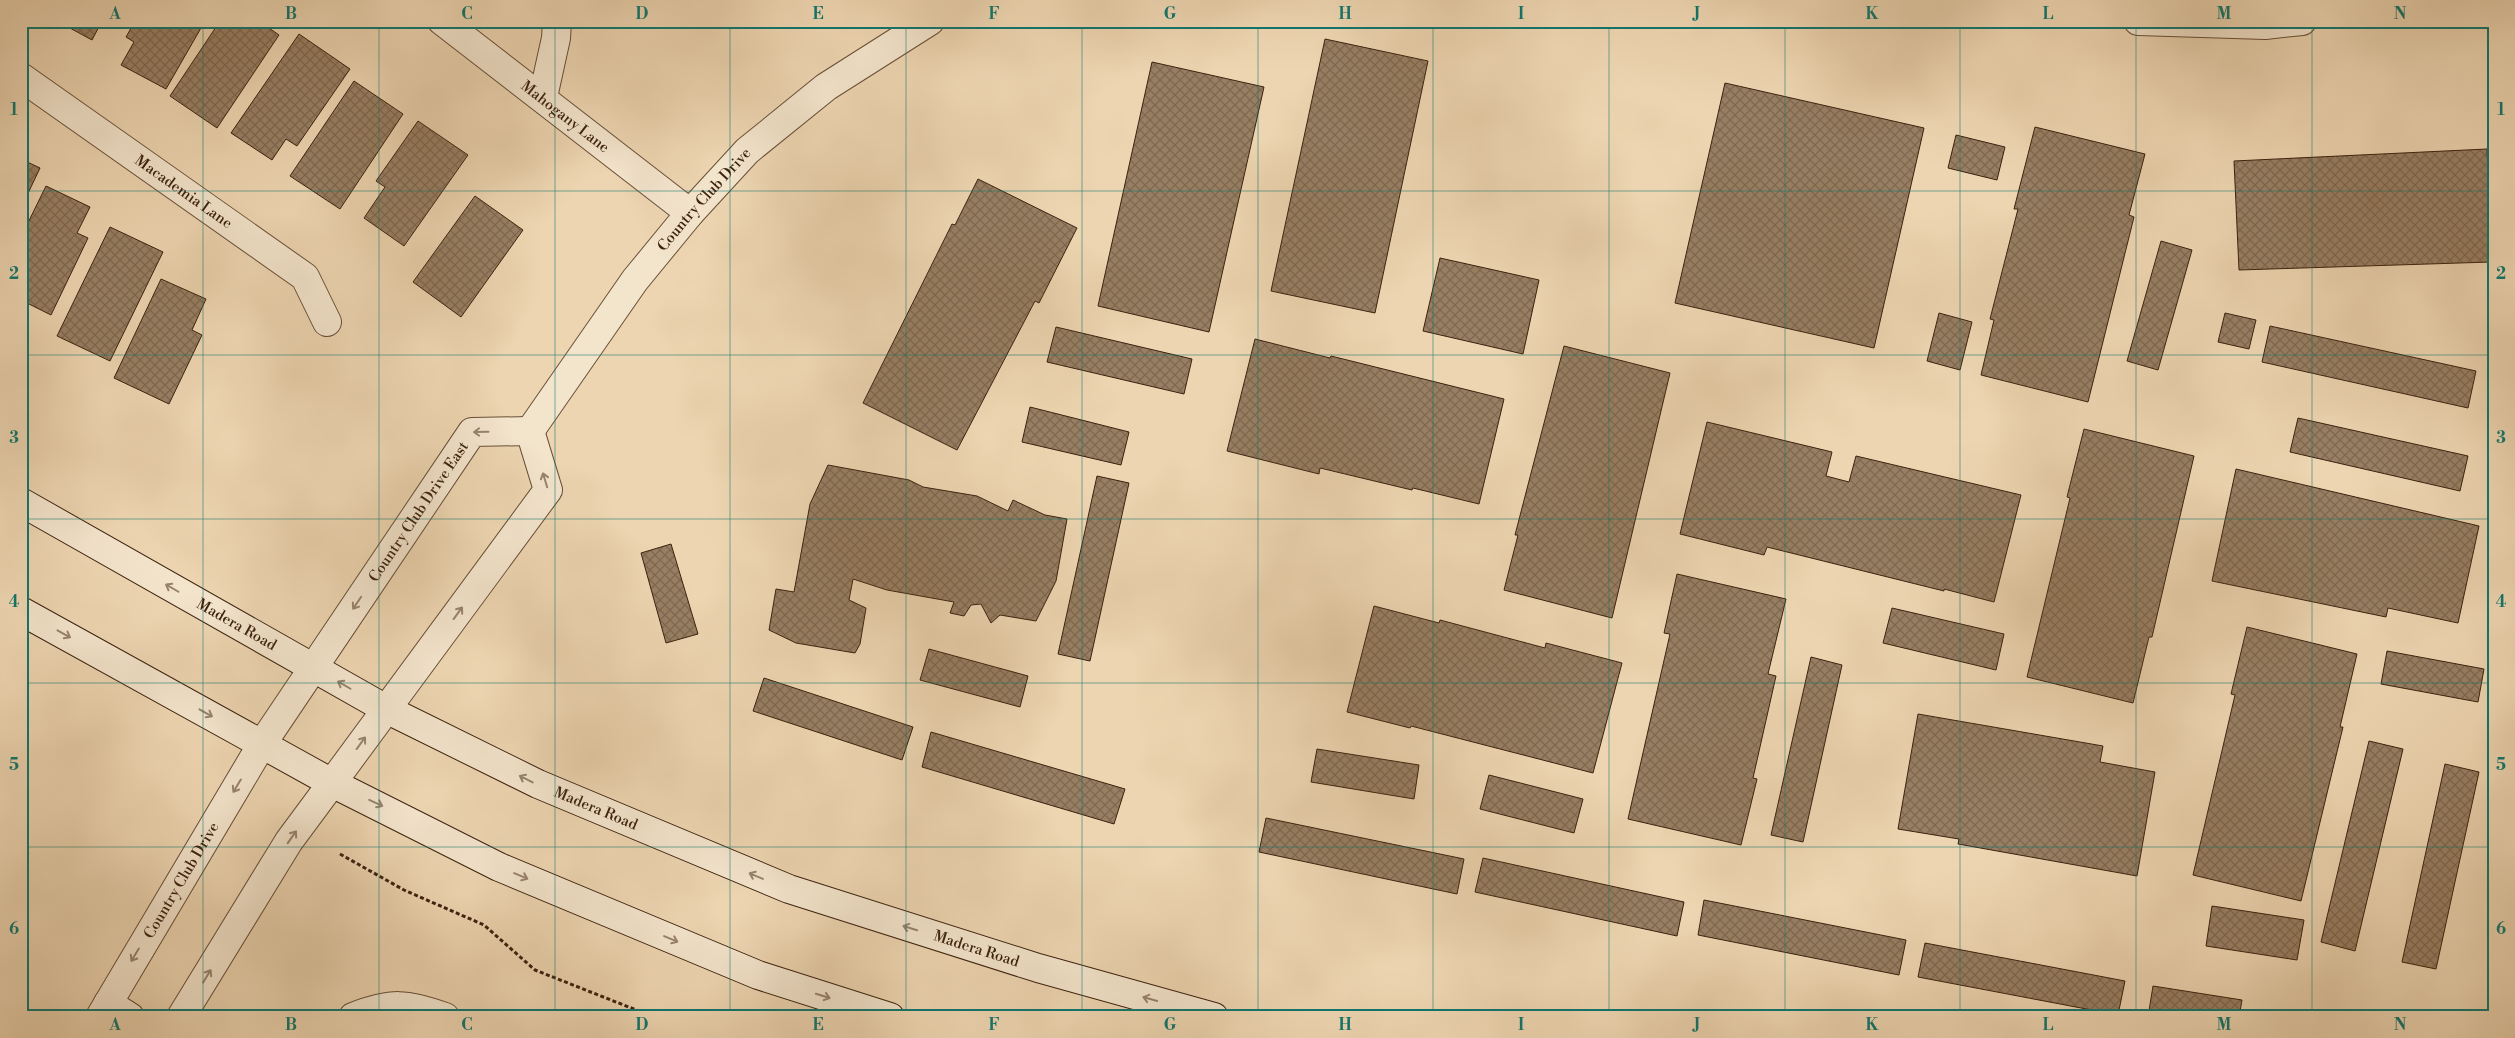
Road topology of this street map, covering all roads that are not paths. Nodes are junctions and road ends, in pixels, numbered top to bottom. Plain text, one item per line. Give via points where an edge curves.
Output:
1 (442, 21) edge
2 (557, 21) edge
3 (930, 21) edge
4 (2138, 21) edge
5 (2302, 21) edge
6 (21, 77) edge
7 (543, 97) junction
8 (690, 213) junction
9 (327, 322) dead end
10 (530, 431) junction
11 (21, 502) edge
12 (21, 611) edge
13 (313, 668) junction
14 (386, 709) junction
15 (262, 744) junction
16 (332, 783) junction
17 (112, 1012) edge
18 (181, 1017) edge
19 (353, 1017) edge
20 (445, 1017) edge
21 (890, 1017) edge
22 (1214, 1017) edge

1 - 7 street, Mahogany Lane
2 - 7 street
3 - 8 street, Country Club Drive via 826,87 747,151
4 - 5 street via 2265,24
6 - 9 street, Macademia Lane via 305,278
7 - 8 street, Mahogany Lane
8 - 10 street, Country Club Drive via 635,280
10 -> 13 street, Country Club Drive East via 472,432
14 -> 10 street via 548,490
13 -> 11 street, Madera Road
12 -> 15 street
14 -> 13 street, Madera Road
13 - 15 street, Country Club Drive East
16 -> 14 street
22 -> 14 street, Madera Road via 1038,968 789,889 538,784
15 - 16 street
15 -> 17 street, Country Club Drive
18 -> 16 street via 289,841
16 -> 21 street via 499,867 544,886 758,975
19 - 20 street via 379,1007 400,1005

